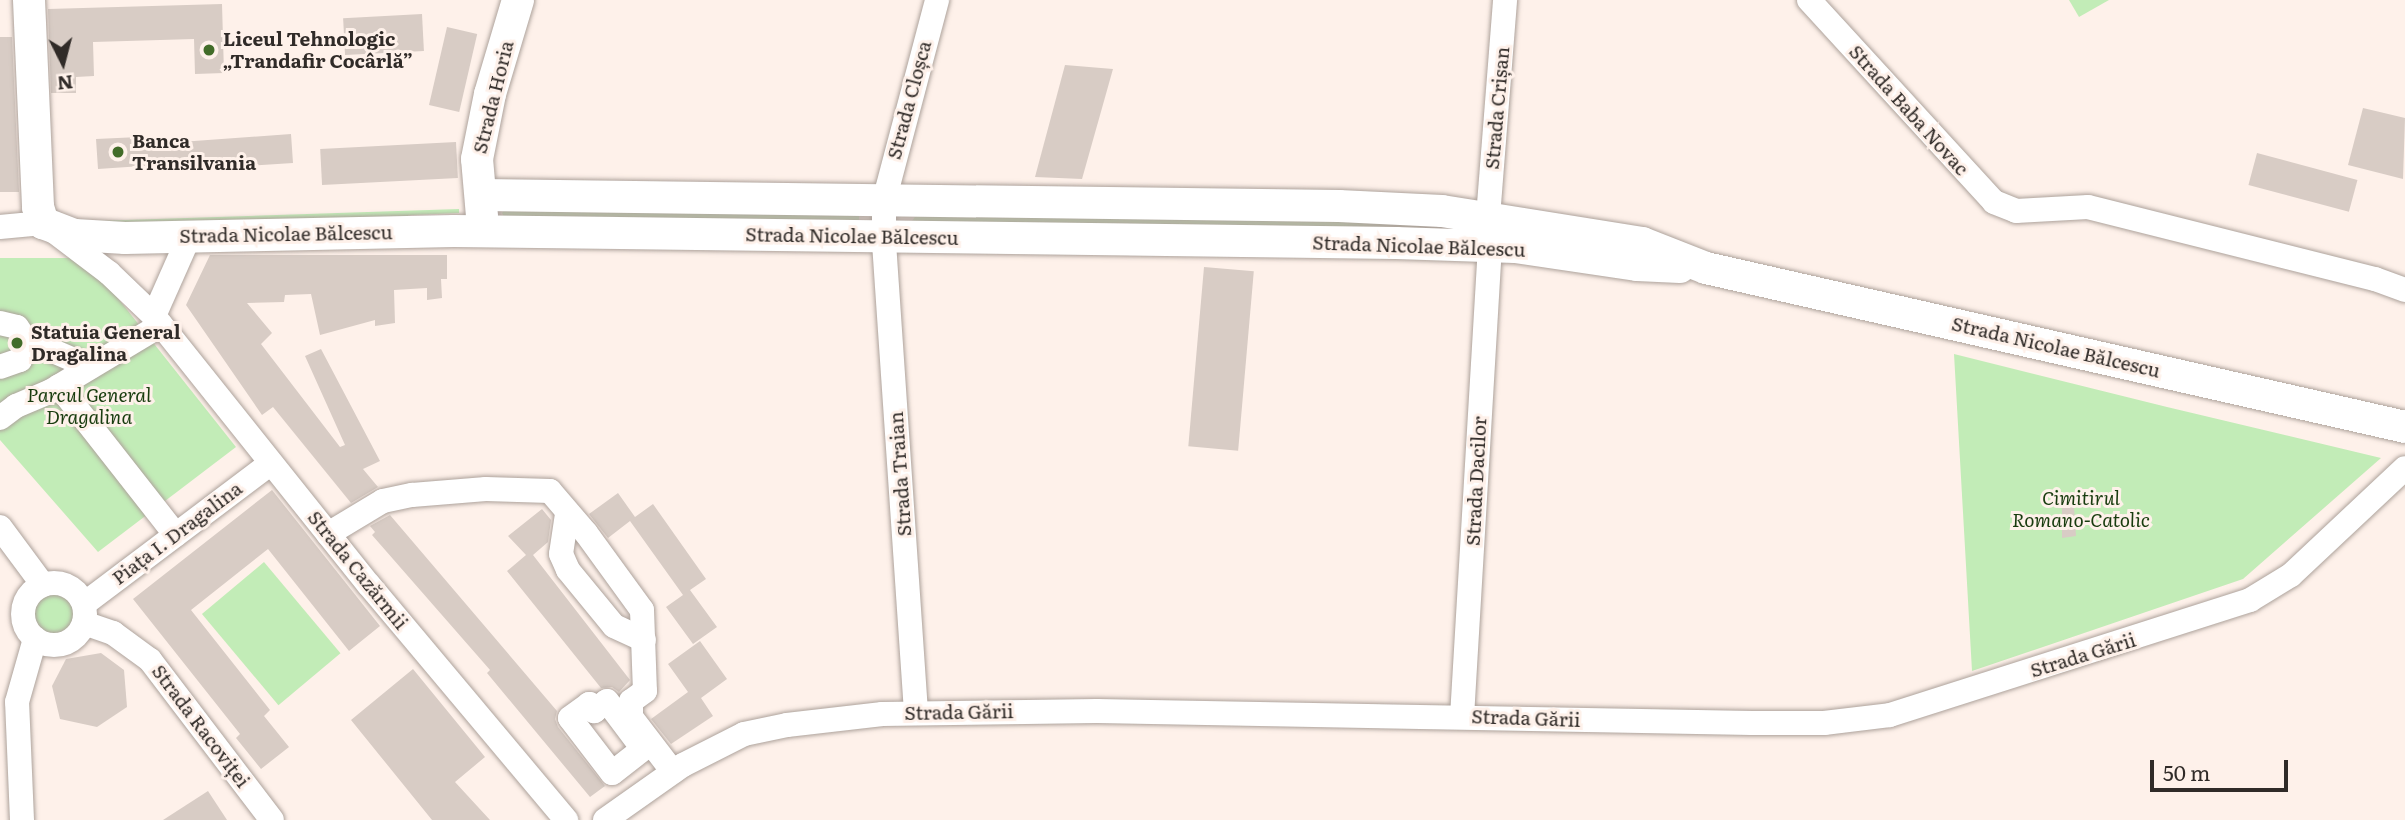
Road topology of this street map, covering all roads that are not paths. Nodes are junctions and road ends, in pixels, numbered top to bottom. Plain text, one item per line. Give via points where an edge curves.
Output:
1 (29, 0) edge
2 (518, 0) edge
3 (937, 0) edge
4 (1506, 0) edge
5 (1809, 0) edge
6 (482, 195) junction
7 (884, 201) junction
8 (43, 223) junction
9 (0, 227) edge
10 (1489, 231) junction
11 (482, 232) junction
12 (188, 237) junction
13 (884, 237) junction
14 (2405, 290) edge
15 (158, 320) junction
16 (0, 323) edge
17 (25, 339) junction
18 (4, 367) edge
19 (89, 368) junction
20 (59, 386) junction
21 (8, 412) edge
22 (2405, 427) edge
23 (271, 463) junction
24 (2405, 468) edge
25 (567, 514) junction
26 (0, 527) edge
27 (328, 534) junction
28 (176, 535) junction
29 (43, 585) junction
30 (84, 614) junction
31 (34, 639) junction
32 (644, 640) junction
33 (916, 712) junction
34 (1462, 717) junction
35 (673, 772) junction
36 (22, 820) edge
37 (272, 820) edge
38 (566, 820) edge
39 (605, 820) edge

1 - 8 main road via 38,206
2 - 6 main road, Strada Horia via 490,94 477,159
3 - 7 street, Strada Cloșca
4 - 10 street, Strada Crișan
5 - 14 street, Strada Baba Novac via 1994,202 2016,211 2088,207
6 - 7 main road, Strada Nicolae Bălcescu
6 - 11 main road, Strada Horia
7 - 10 main road, Strada Nicolae Bălcescu via 1442,211
7 - 13 street, Strada Cloșca
8 - 9 street, Strada Nicolae Bălcescu
8 - 12 main road, Strada Nicolae Bălcescu via 99,238
8 - 15 street, Strada Cazărmii via 110,273
10 - 13 main road, Strada Nicolae Bălcescu
10 - 22 main road, Strada Nicolae Bălcescu via 1642,243 1706,268
10 - 34 street, Strada Dacilor
11 - 12 main road, Strada Nicolae Bălcescu
11 - 13 main road, Strada Nicolae Bălcescu
12 - 15 street
13 - 33 street, Strada Traian
15 - 19 street
15 - 23 street, Strada Cazărmii
16 - 17 street via 17,327
17 - 18 street via 20,360
17 - 19 street
18 - 21 street
19 - 20 street
20 - 21 street
20 - 28 street
23 - 27 street, Strada Cazărmii
23 - 28 street, Piața I. Dragalina
24 - 34 street, Strada Gării via 2291,575 2250,600 1890,715 1800,723
25 - 27 street via 550,491 442,491 383,501
25 - 32 street via 642,610
25 - 32 street via 561,554 568,570 614,626
26 - 29 street
27 - 38 street, Strada Cazărmii
28 - 30 street, Piața I. Dragalina
29 - 30 street, Strada Racoviței via 63,584 79,595
29 - 31 street via 28,597 23,614
30 - 31 street via 80,633 64,644
30 - 37 street, Strada Racoviței via 150,660
31 - 36 street via 17,702
32 - 35 street via 645,691 631,701 631,717
33 - 34 street, Strada Gării
33 - 35 street, Strada Gării via 744,734
35 - 39 street, Strada Gării

